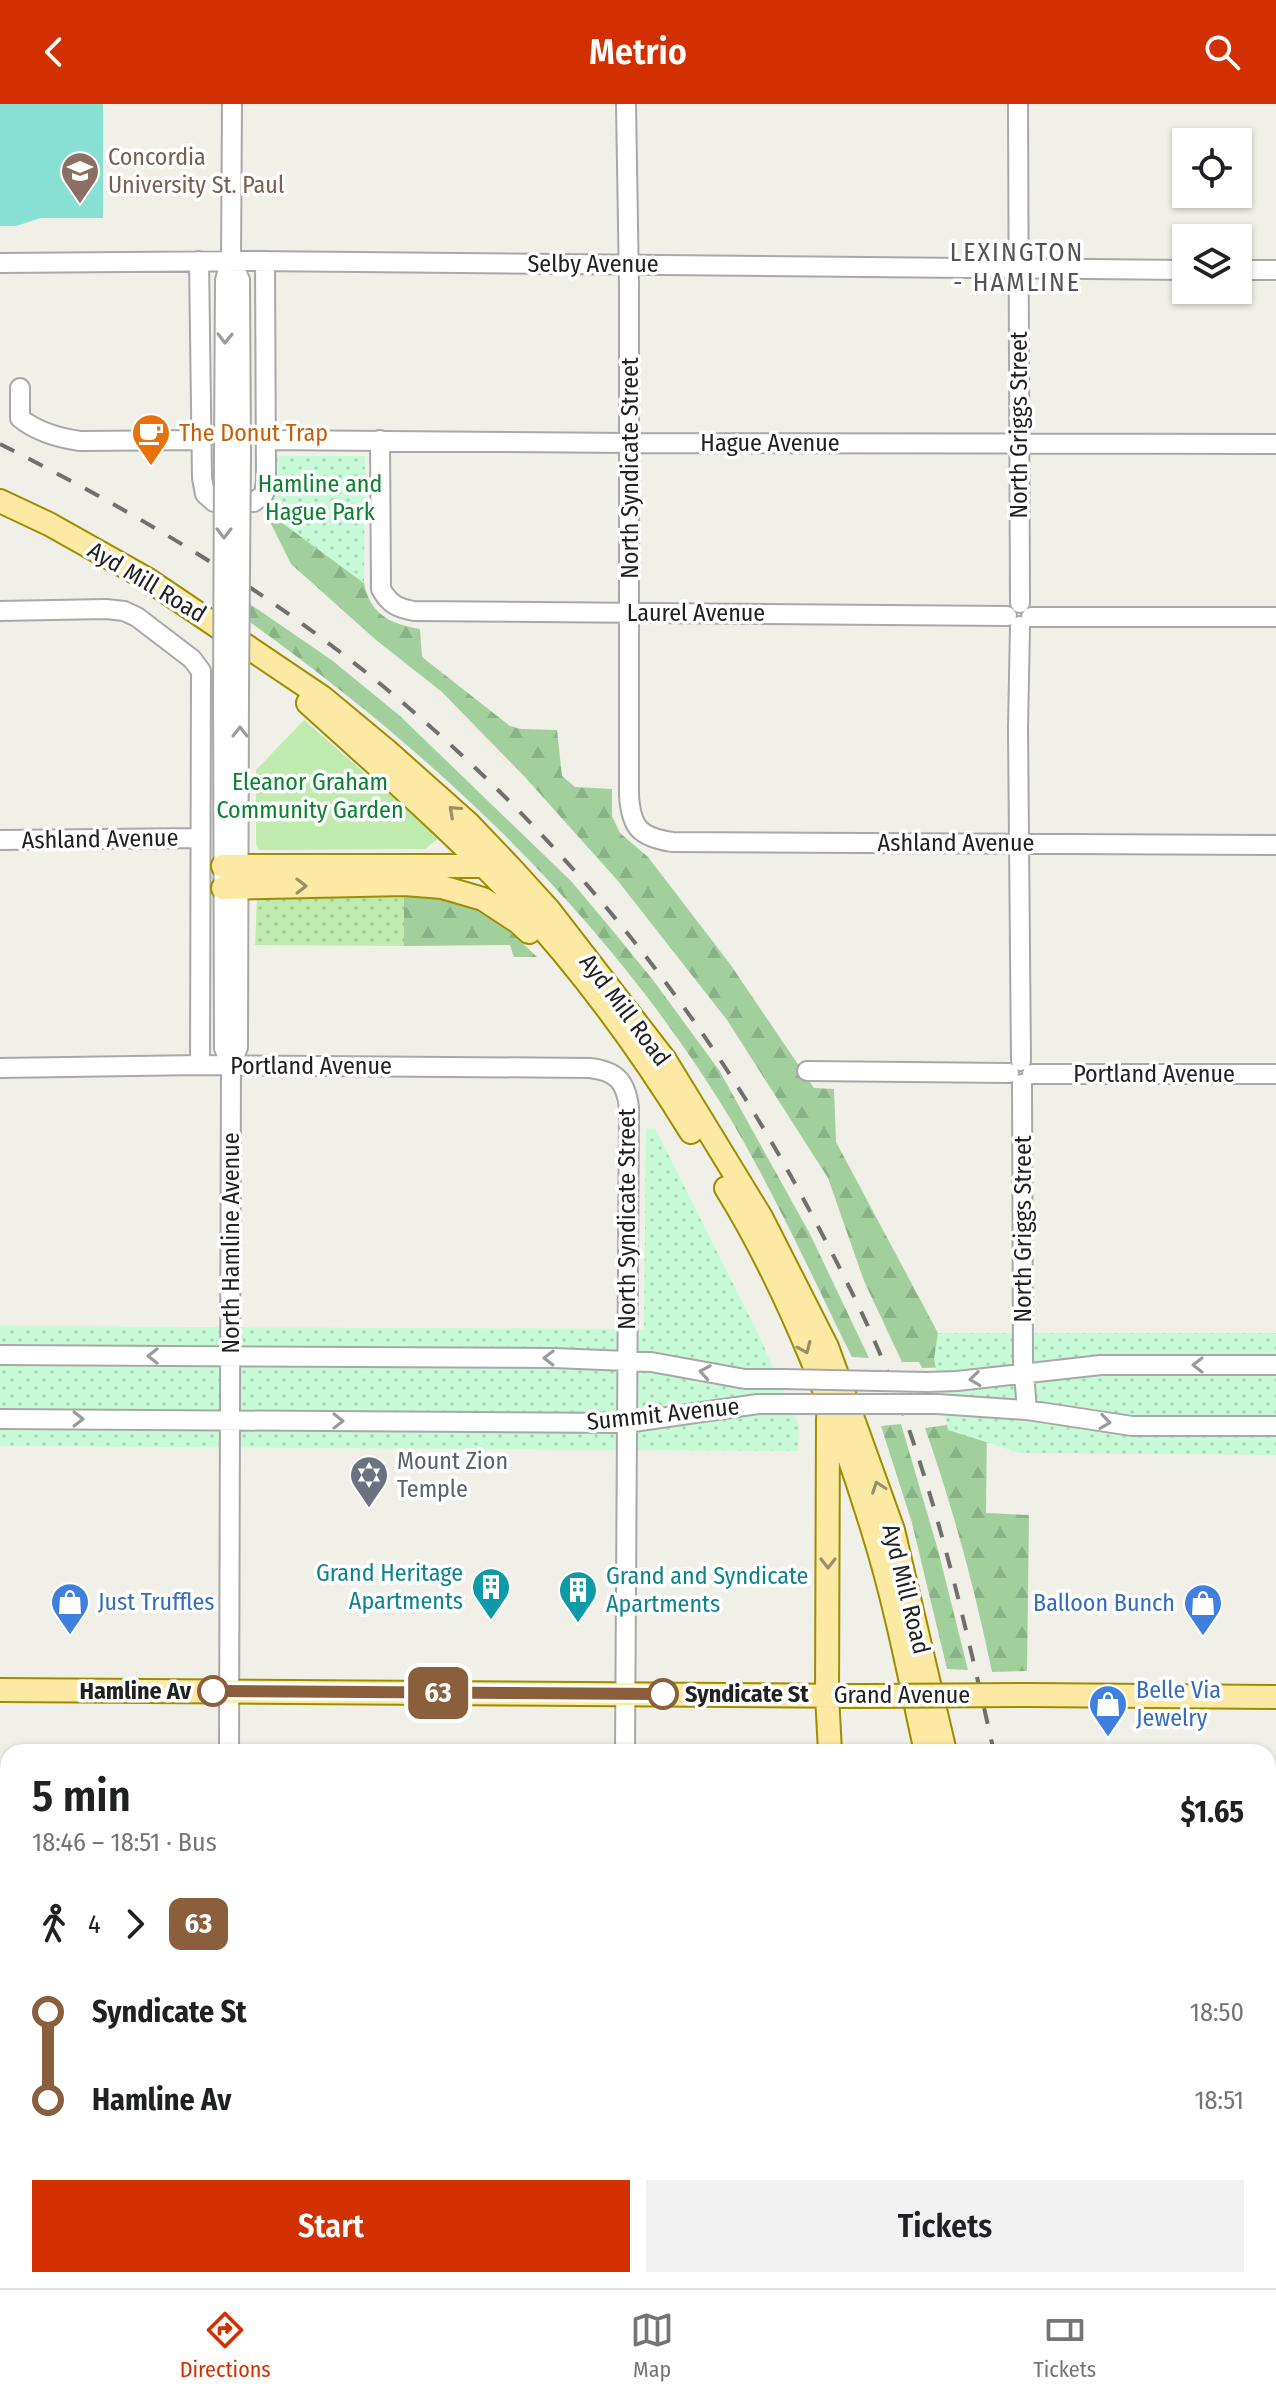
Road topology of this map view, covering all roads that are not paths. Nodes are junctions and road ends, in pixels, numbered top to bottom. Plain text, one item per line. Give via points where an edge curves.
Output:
1 (232, 104) edge
2 (626, 104) edge
3 (1018, 104) edge
4 (199, 261) junction
5 (231, 261) junction
6 (265, 261) junction
7 (0, 263) edge
8 (629, 264) junction
9 (1020, 268) junction
10 (1172, 270) edge
11 (1252, 270) edge
12 (1276, 270) edge
13 (20, 388) dead end
14 (203, 440) junction
15 (265, 440) junction
16 (380, 440) junction
17 (629, 443) junction
18 (1018, 444) junction
19 (1276, 444) edge
20 (0, 501) edge
21 (0, 515) edge
22 (0, 611) edge
23 (630, 613) junction
24 (1019, 616) junction
25 (1276, 617) edge
26 (638, 830) joint
27 (199, 838) junction
28 (0, 840) edge
29 (1018, 843) junction
30 (1276, 845) edge
31 (495, 868) junction
32 (232, 877) junction
33 (405, 884) junction
34 (608, 1011) junction
35 (200, 1065) junction
36 (231, 1066) junction
37 (0, 1068) edge
38 (807, 1071) dead end
39 (1021, 1073) junction
40 (1276, 1074) edge
41 (619, 1080) joint
42 (0, 1355) edge
43 (231, 1357) junction
44 (627, 1361) junction
45 (1276, 1365) edge
46 (1023, 1373) junction
47 (828, 1401) junction
48 (1027, 1410) junction
49 (0, 1419) edge
50 (231, 1420) junction
51 (626, 1423) junction
52 (1276, 1426) edge
53 (0, 1690) edge
54 (229, 1692) junction
55 (625, 1694) junction
56 (833, 1695) junction
57 (1276, 1697) edge
58 (229, 1744) edge
59 (625, 1744) edge
60 (830, 1744) edge
61 (842, 1744) edge
62 (924, 1744) edge
63 (943, 1744) edge

1 - 5 street, North Hamline Avenue
2 - 8 street, North Syndicate Street
3 - 9 street, North Griggs Street
4 - 5 street, Selby Avenue
4 - 7 street, Selby Avenue
4 - 14 street
5 - 6 street, Selby Avenue
5 - 32 street, North Hamline Avenue, bridge via 240,280 232,454
6 - 8 street, Selby Avenue
6 - 15 street
8 - 9 street, Selby Avenue
8 - 17 street, North Syndicate Street
9 - 10 street, Selby Avenue
9 - 18 street, North Griggs Street
11 - 12 street
13 - 14 street via 20,418 62,438
14 - 15 street via 205,494 214,502 254,502 264,494
15 - 16 street, Hague Avenue
16 - 17 street, Hague Avenue
16 - 23 street, Laurel Avenue via 381,589 398,608
17 - 18 street, Hague Avenue
17 - 23 street, North Syndicate Street
18 - 19 street, Hague Avenue
18 - 24 street, North Griggs Street
31 -> 20 main road, Ayd Mill Road via 469,824 322,697 147,579
21 - 31 main road, Ayd Mill Road via 117,575 301,697
22 - 27 street via 124,611 192,659 201,671
23 - 24 street, Laurel Avenue
23 - 26 street, North Syndicate Street via 629,795
24 - 25 street, Laurel Avenue
24 - 29 street, North Griggs Street
26 - 29 street, Ashland Avenue via 651,839 672,842
27 - 28 street, Ashland Avenue
27 - 35 street
29 - 30 street, Ashland Avenue
29 - 39 street, North Griggs Street
31 - 32 main road
31 - 33 main road via 475,881
31 - 34 main road, Ayd Mill Road
63 -> 31 main road, Ayd Mill Road via 893,1530 827,1347 761,1217 665,1060 549,910
32 -> 33 main road
32 - 36 street, North Hamline Avenue via 224,1048
33 - 34 main road via 463,892 499,909
34 -> 47 main road, Ayd Mill Road via 737,1206
35 - 36 street, Portland Avenue
35 - 37 street, Portland Avenue
36 - 41 street, Portland Avenue via 590,1068 609,1070
36 - 43 street, North Hamline Avenue
38 - 39 street, Portland Avenue
39 - 40 street, Portland Avenue
39 - 46 street, North Griggs Street
41 - 44 street, North Syndicate Street via 628,1093 629,1108
43 -> 42 street, Summit Avenue
44 -> 43 street, Summit Avenue
43 - 50 street, North Hamline Avenue
46 -> 44 street, Summit Avenue, bridge via 927,1382 745,1379
44 - 51 street, North Syndicate Street
45 -> 46 street, Summit Avenue via 1101,1365
46 - 48 street, North Griggs Street
47 -> 56 main road
47 - 62 main road, Ayd Mill Road via 875,1534
48 - 51 street, Summit Avenue, bridge via 758,1404
48 -> 52 street, Summit Avenue via 1132,1426
49 -> 50 street, Summit Avenue
50 -> 51 street, Summit Avenue
50 - 54 street, North Hamline Avenue
51 - 55 street, North Syndicate Street
53 - 54 main road, Grand Avenue
54 - 55 main road, Grand Avenue
54 - 58 street, North Hamline Avenue
55 - 56 main road, Grand Avenue
55 - 59 street, North Syndicate Street
56 - 57 main road, Grand Avenue, bridge
56 - 60 main road
56 - 61 main road

